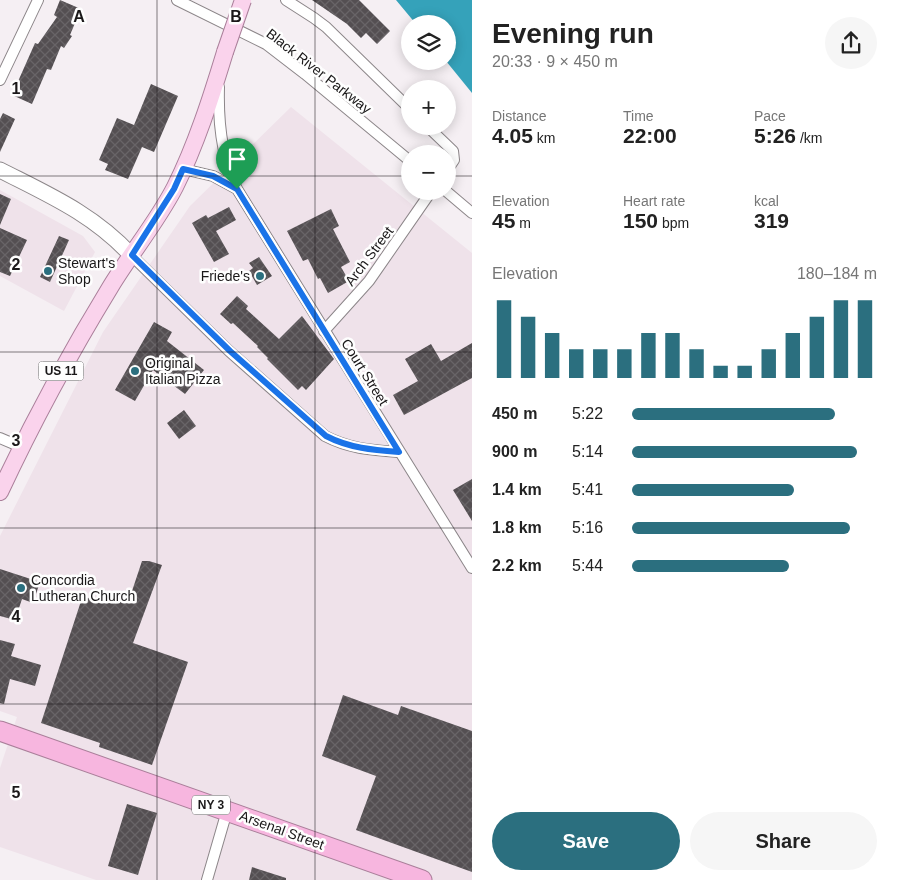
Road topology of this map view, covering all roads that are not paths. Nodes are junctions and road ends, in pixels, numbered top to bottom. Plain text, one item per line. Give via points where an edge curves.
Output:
1 (38, 0) edge
2 (177, 0) edge
3 (243, 0) edge
4 (286, 0) edge
5 (219, 71) junction
6 (0, 80) edge
7 (401, 100) edge
8 (436, 135) edge
9 (447, 145) edge
10 (401, 154) edge
11 (183, 169) junction
12 (0, 170) edge
13 (237, 189) junction
14 (456, 199) edge
15 (425, 200) edge
16 (472, 213) edge
17 (132, 255) junction
18 (324, 331) junction
19 (0, 438) edge
20 (21, 447) junction
21 (399, 452) junction
22 (0, 492) edge
23 (472, 568) edge
24 (0, 731) edge
25 (227, 811) junction
26 (207, 880) edge
27 (422, 880) edge

1 - 6 street
2 - 10 street, Black River Parkway via 266,44
3 - 5 main road, US 11, bridge
4 - 7 street via 326,27
5 - 11 main road, US 11
5 - 13 street, Court Street via 221,138
8 - 9 street
11 - 13 street via 213,176
11 - 17 main road, US 11
12 - 17 main road via 78,211 103,228
13 - 18 street, Court Street
14 - 16 street
15 - 18 street, Arch Street via 369,281
17 - 20 main road, US 11 via 69,356
17 - 21 street via 230,351 326,436 342,445
18 - 21 street, Court Street
19 - 20 street
20 - 22 main road, US 11
21 - 23 street, Court Street
24 - 25 highway, Arsenal Street / NY 3
25 - 26 street
25 - 27 highway, Arsenal Street / NY 3

